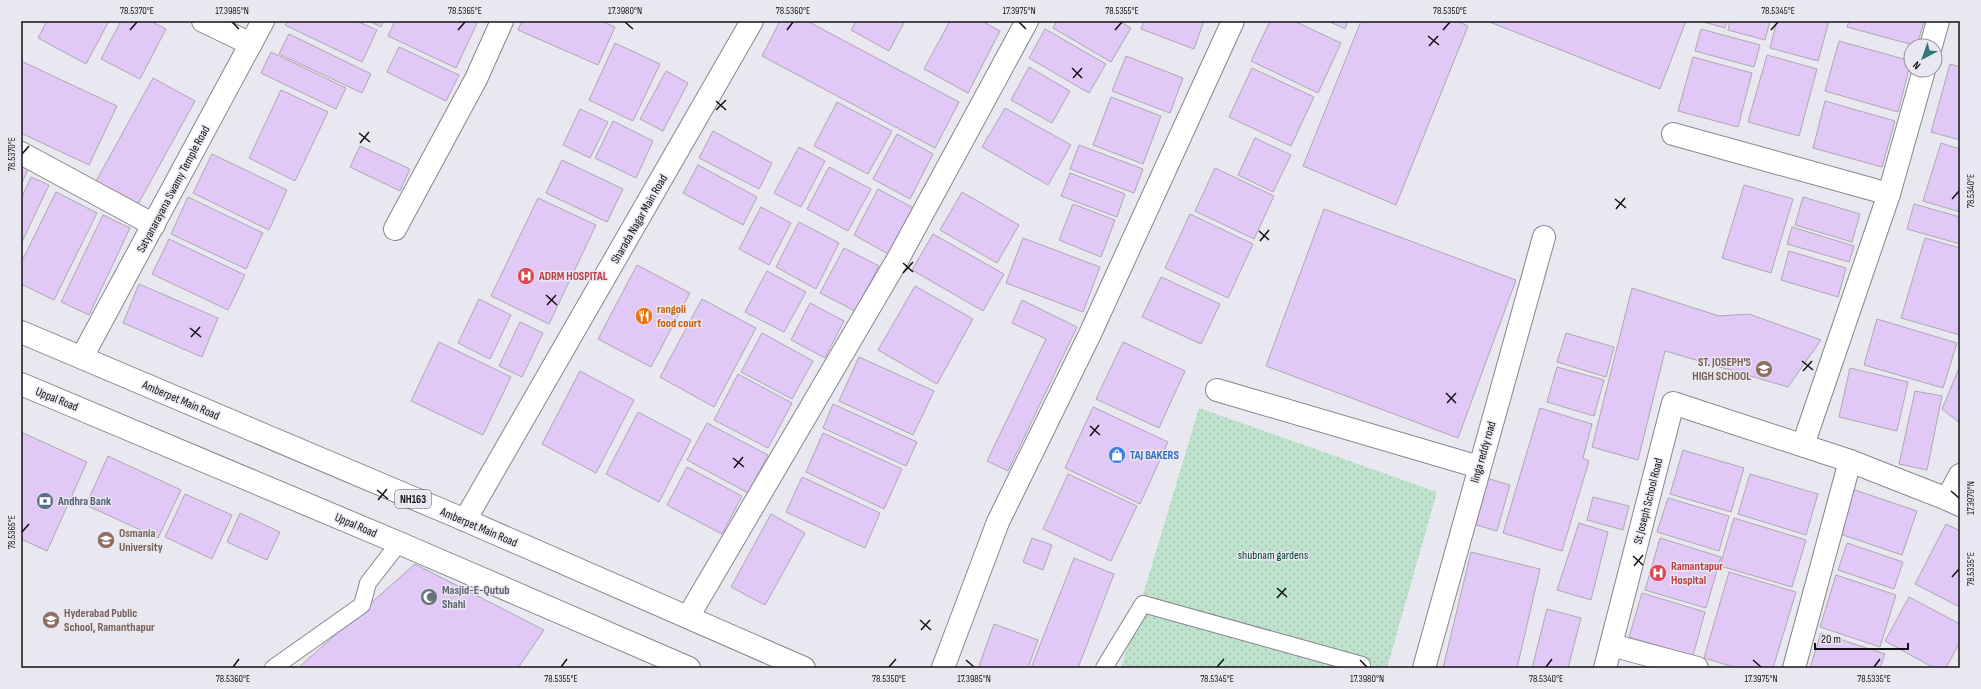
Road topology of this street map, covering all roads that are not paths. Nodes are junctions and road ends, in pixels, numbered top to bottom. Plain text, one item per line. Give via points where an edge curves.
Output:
1 (204, 21) edge
2 (264, 21) edge
3 (502, 21) edge
4 (752, 21) edge
5 (1027, 21) edge
6 (1233, 21) edge
7 (1938, 21) edge
8 (1933, 38) edge
9 (251, 44) junction
10 (1922, 78) edge
11 (1673, 134) dead end
12 (21, 153) edge
13 (1889, 194) junction
14 (154, 225) junction
15 (395, 229) dead end
16 (1544, 237) dead end
17 (21, 332) edge
18 (82, 357) junction
19 (21, 384) edge
20 (1218, 390) dead end
21 (1671, 410) junction
22 (1803, 444) junction
23 (1850, 461) junction
24 (1478, 467) junction
25 (1960, 475) edge
26 (1954, 502) edge
27 (465, 520) junction
28 (399, 543) junction
29 (688, 617) junction
30 (1611, 645) junction
31 (1362, 665) dead end
32 (273, 668) edge
33 (689, 668) edge
34 (804, 668) edge
35 (943, 668) edge
36 (1104, 668) edge
37 (1424, 668) edge
38 (1605, 668) edge
39 (1697, 668) edge
40 (1794, 668) edge

1 - 9 main road
2 - 9 main road, Satyanarayana Swamy Temple Road
3 - 15 main road via 476,78
4 - 27 main road, Sharada Nagar Main Road
5 - 29 main road via 899,257
6 - 35 main road via 1090,334 998,522
7 - 8 main road
9 - 14 main road, Satyanarayana Swamy Temple Road
10 - 13 main road
11 - 13 main road
12 - 14 main road
13 - 22 main road
14 - 18 main road, Satyanarayana Swamy Temple Road
16 - 24 main road, linga reddy road
17 - 18 main road, Amberpet Main Road / NH163
18 - 27 main road, Amberpet Main Road / NH163
19 - 28 main road, Uppal Road
20 - 24 main road
21 - 22 main road
21 - 30 main road
21 - 38 lane, St Joseph School Road
22 - 23 main road
23 - 26 main road
23 - 40 main road
24 - 37 main road, linga reddy road
25 - 26 main road
27 - 29 main road, Amberpet Main Road / NH163
28 - 32 lane via 368,583 362,605
28 - 33 main road, Uppal Road
29 - 34 main road, Amberpet Main Road / NH163
30 - 38 main road
30 - 39 main road
31 - 36 lane via 1142,604

